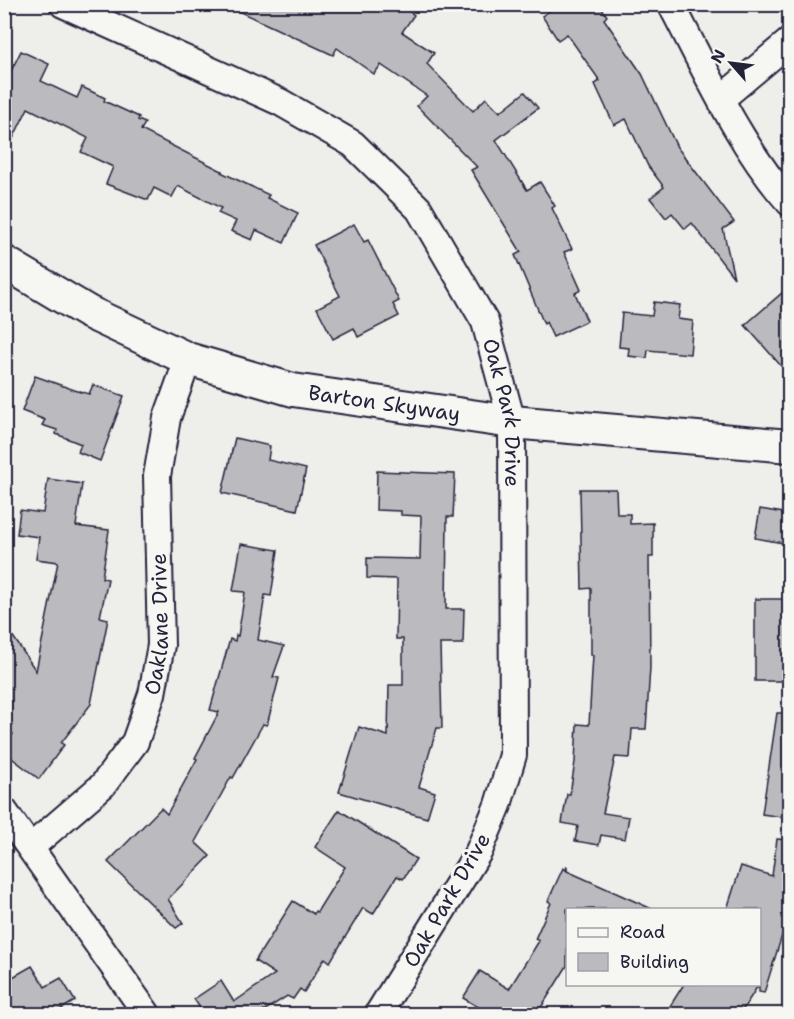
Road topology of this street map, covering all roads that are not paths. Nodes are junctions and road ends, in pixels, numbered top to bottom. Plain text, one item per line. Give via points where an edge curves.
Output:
1 (63, 4) edge
2 (671, 4) edge
3 (789, 41) edge
4 (721, 99) junction
5 (789, 203) edge
6 (4, 262) edge
7 (189, 359) junction
8 (512, 422) junction
9 (789, 446) edge
10 (4, 811) edge
11 (31, 847) junction
12 (147, 1014) edge
13 (378, 1014) edge

1 - 8 street, Oak Park Drive via 280,102 353,144 420,209 486,322
2 - 4 street
3 - 4 street
4 - 5 street via 770,181
6 - 7 street, Barton Skyway via 88,312
7 - 8 street, Barton Skyway via 293,390
7 - 11 street, Oaklane Drive via 168,418 157,476 161,645 152,694 135,742 103,784
8 - 9 street, Barton Skyway
8 - 13 street, Oak Park Drive via 513,755 479,850
10 - 11 street
11 - 12 street

